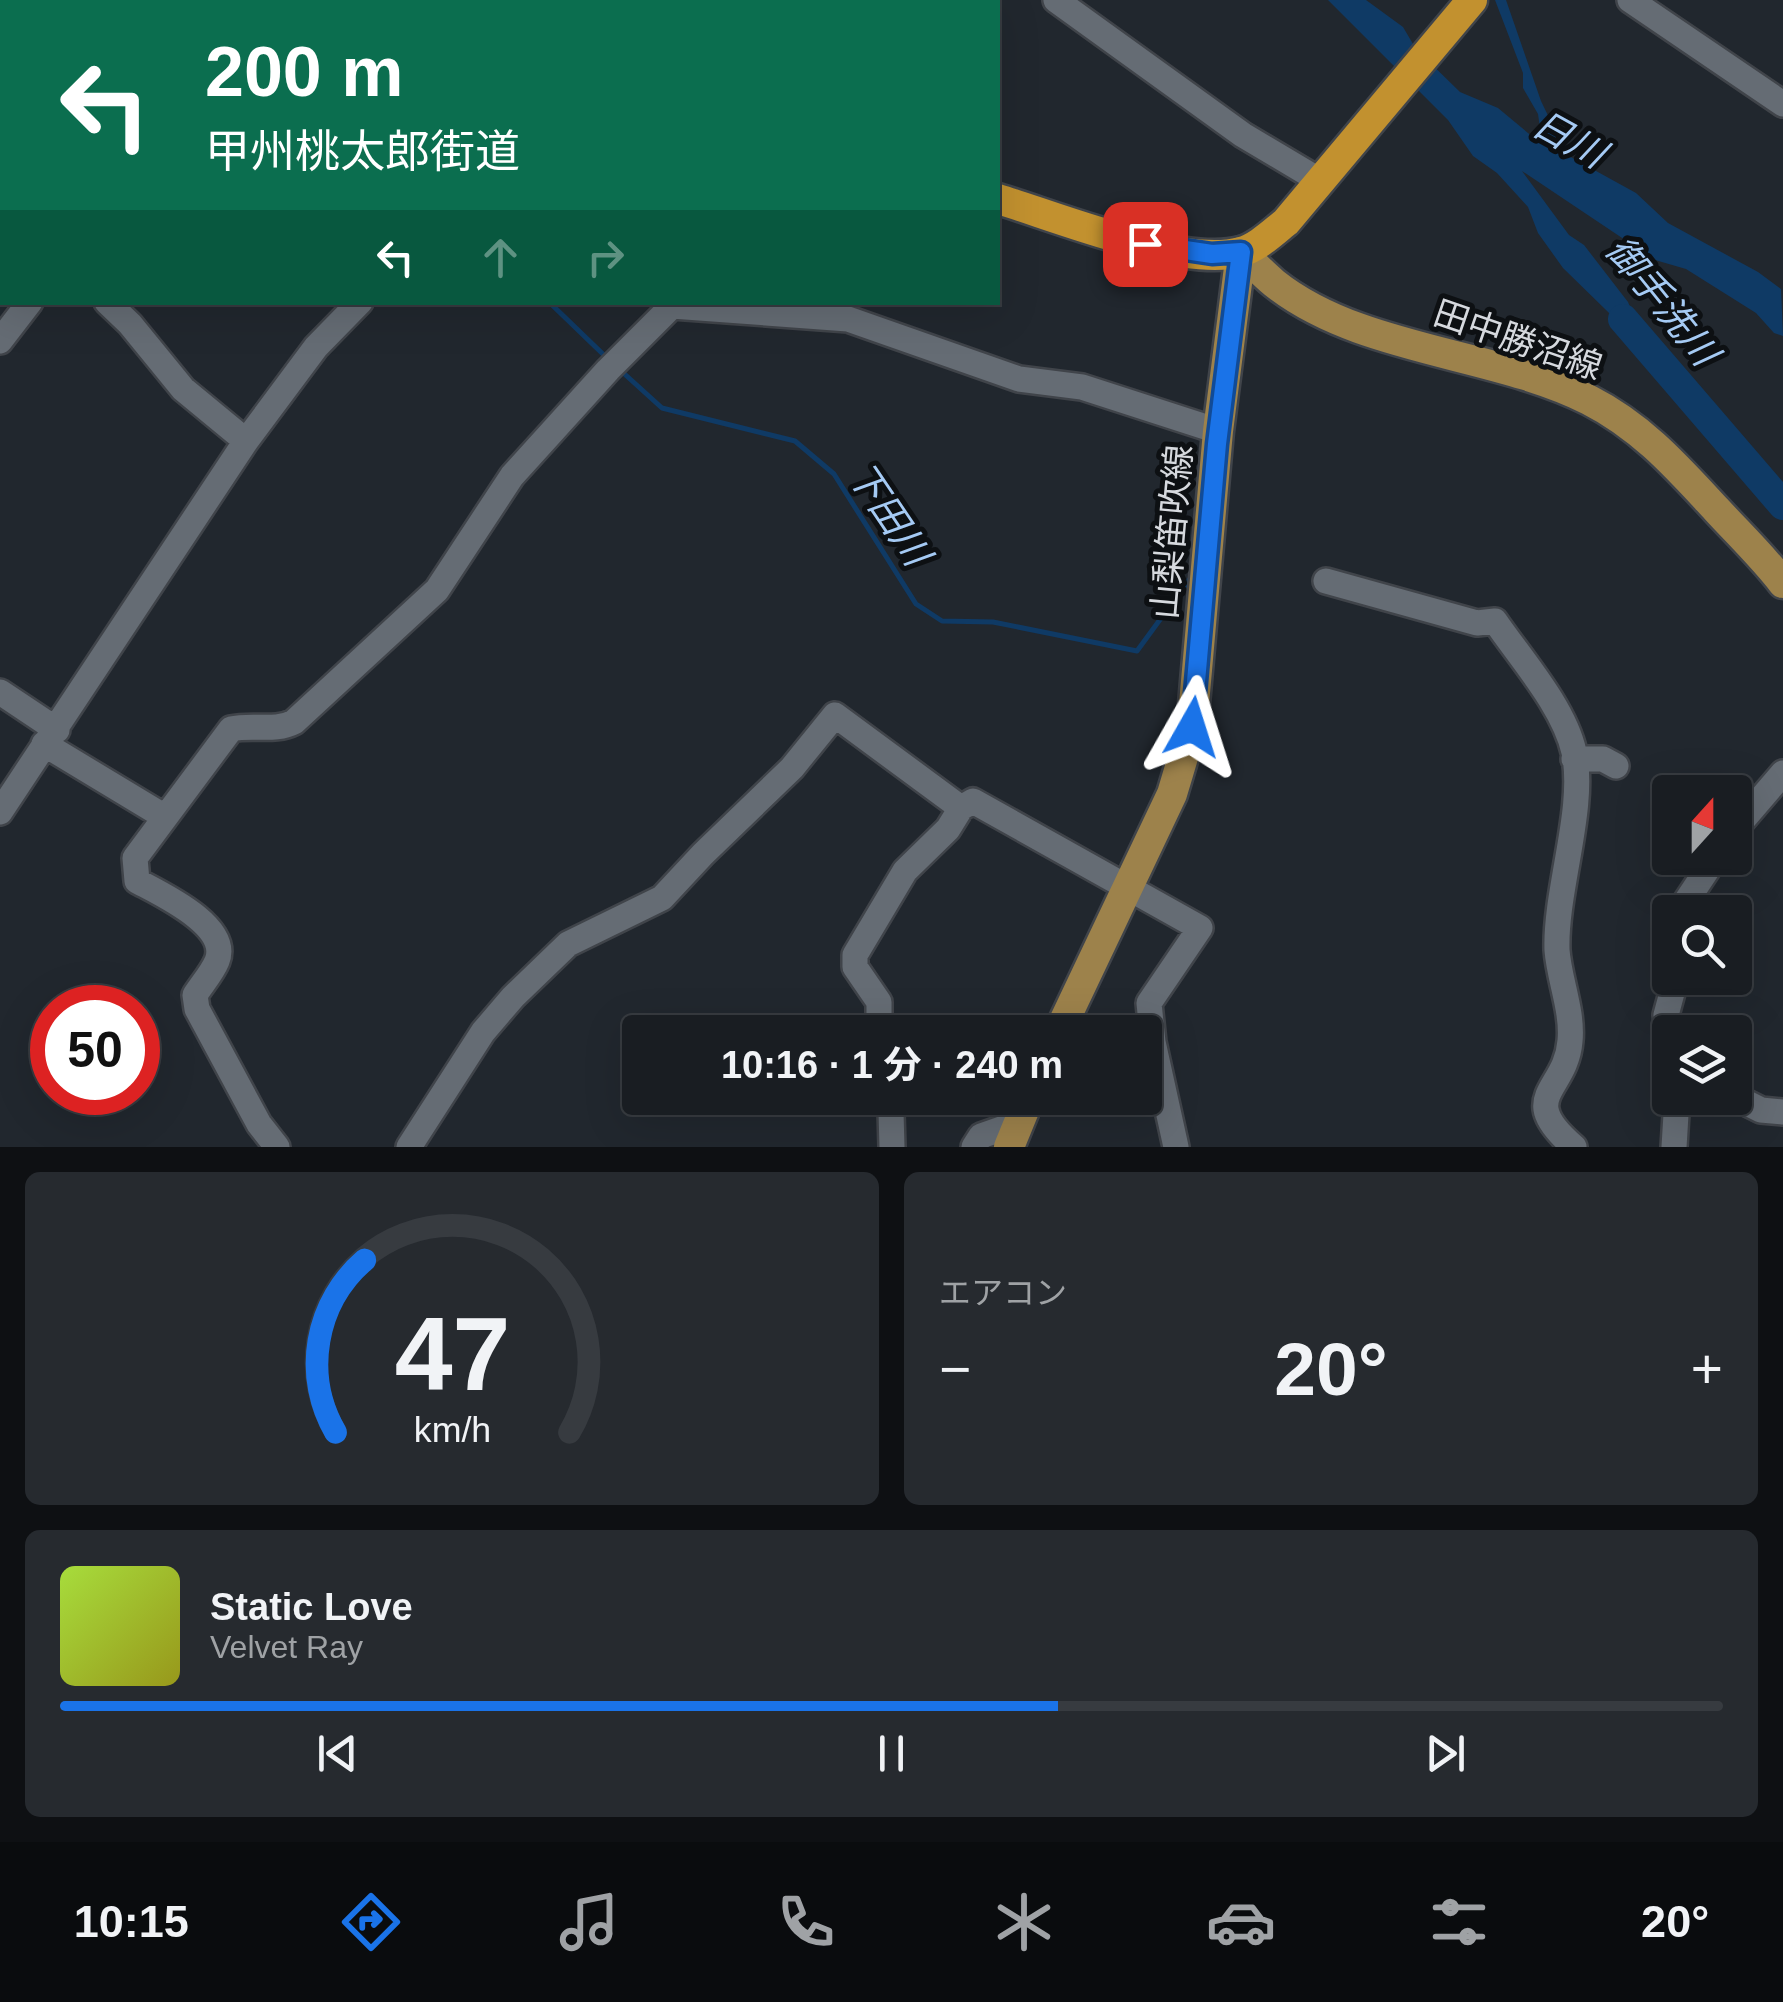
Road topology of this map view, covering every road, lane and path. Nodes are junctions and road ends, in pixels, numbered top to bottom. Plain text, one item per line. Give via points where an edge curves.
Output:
1 (1056, 0) edge
2 (1472, 0) edge
3 (1630, 0) edge
4 (1782, 101) edge
5 (1322, 182) junction
6 (1000, 200) edge
7 (1241, 252) junction
8 (28, 305) edge
9 (110, 305) edge
10 (357, 305) edge
11 (0, 341) edge
12 (1218, 430) junction
13 (246, 441) junction
14 (1326, 581) dead end
15 (1783, 584) edge
16 (0, 692) edge
17 (50, 737) junction
18 (1574, 759) junction
19 (1616, 766) dead end
20 (1783, 773) edge
21 (960, 808) junction
22 (1752, 809) edge
23 (0, 812) edge
24 (165, 817) junction
25 (1128, 889) junction
26 (879, 1015) edge
27 (1067, 1015) edge
28 (1752, 1106) edge
29 (1783, 1112) edge
30 (891, 1115) edge
31 (1677, 1115) edge
32 (1019, 1122) edge
33 (276, 1147) edge
34 (409, 1147) edge
35 (892, 1147) edge
36 (974, 1147) edge
37 (1176, 1147) edge
38 (1574, 1147) edge
39 (1674, 1147) edge

1 - 5 street via 1243,135
2 - 5 highway
3 - 4 street
5 - 7 highway via 1286,222
6 - 7 highway via 1178,251
7 - 12 main road, 山梨笛吹線
7 - 15 main road, 田中勝沼線 via 1275,284 1335,316 1549,383 1628,423
8 - 11 street
9 - 13 street via 182,388
10 - 13 street via 316,347
12 - 24 street via 1082,387 1019,379 848,320 672,306 512,476 436,590 294,722 280,729 231,729
12 - 25 main road, 山梨笛吹線 via 1192,727 1172,794
13 - 17 street
14 - 18 street via 1476,623 1496,621 1562,719
16 - 17 street
17 - 23 street
17 - 24 street
18 - 19 street
18 - 38 street via 1557,949 1571,1039 1545,1106 1554,1130
20 - 22 street
21 - 25 street via 974,802
21 - 26 street via 948,830 905,871 855,955
21 - 34 street via 835,715 792,768 662,898 568,944 513,997 482,1032
24 - 33 street via 135,858 137,881 210,930 217,961 194,995 197,1009
25 - 27 main road, 山梨笛吹線
25 - 37 street via 1200,928 1149,1003
28 - 29 street
30 - 35 street
31 - 39 street
32 - 36 street via 982,1136

